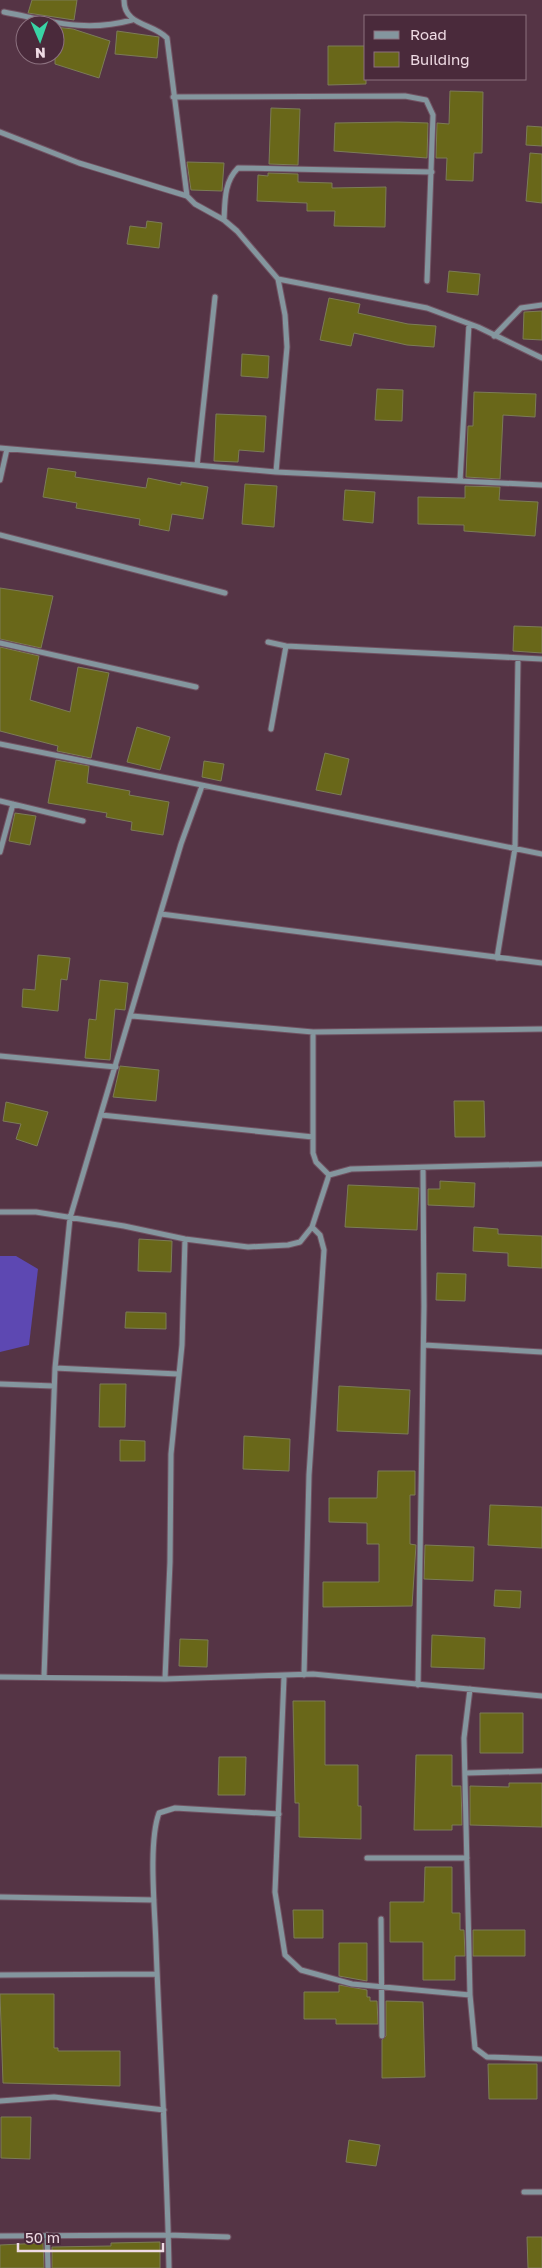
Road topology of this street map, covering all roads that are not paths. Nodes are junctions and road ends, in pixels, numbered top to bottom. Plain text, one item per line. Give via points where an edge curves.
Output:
1 (124, 0) edge
2 (4, 12) dead end
3 (132, 20) junction
4 (173, 97) junction
5 (0, 132) edge
6 (432, 172) junction
7 (187, 196) junction
8 (224, 220) junction
9 (278, 279) junction
10 (427, 281) dead end
11 (215, 297) dead end
12 (542, 305) edge
13 (469, 324) junction
14 (494, 336) junction
15 (542, 358) edge
16 (0, 448) edge
17 (7, 449) junction
18 (197, 466) junction
19 (276, 472) junction
20 (0, 480) edge
21 (460, 481) junction
22 (542, 485) edge
23 (0, 535) edge
24 (225, 593) dead end
25 (268, 642) dead end
26 (0, 643) edge
27 (286, 646) junction
28 (518, 658) junction
29 (542, 659) edge
30 (196, 687) dead end
31 (271, 730) dead end
32 (0, 744) edge
33 (202, 786) junction
34 (0, 801) edge
35 (13, 804) junction
36 (83, 820) dead end
37 (515, 848) junction
38 (0, 852) edge
39 (542, 854) edge
40 (161, 914) junction
41 (497, 958) junction
42 (542, 963) edge
43 (132, 1016) junction
44 (542, 1029) edge
45 (312, 1032) junction
46 (0, 1056) edge
47 (116, 1067) junction
48 (101, 1115) junction
49 (313, 1137) junction
50 (542, 1164) edge
51 (423, 1168) junction
52 (329, 1176) junction
53 (0, 1212) edge
54 (70, 1218) junction
55 (312, 1227) junction
56 (185, 1240) junction
57 (424, 1345) junction
58 (542, 1352) edge
59 (55, 1368) junction
60 (178, 1374) junction
61 (0, 1384) edge
62 (54, 1386) junction
63 (304, 1675) junction
64 (0, 1677) edge
65 (44, 1677) junction
66 (284, 1677) junction
67 (165, 1679) junction
68 (418, 1685) junction
69 (470, 1689) junction
70 (542, 1696) edge
71 (542, 1771) edge
72 (466, 1772) junction
73 (279, 1814) junction
74 (367, 1858) dead end
75 (468, 1858) junction
76 (0, 1897) edge
77 (154, 1900) junction
78 (381, 1919) dead end
79 (157, 1974) junction
80 (0, 1975) edge
81 (382, 1987) junction
82 (470, 1995) junction
83 (382, 2036) dead end
84 (542, 2059) edge
85 (0, 2101) edge
86 (164, 2110) junction
87 (524, 2192) dead end
88 (542, 2192) edge
89 (47, 2235) junction
90 (168, 2235) junction
91 (0, 2236) edge
92 (228, 2237) dead end
93 (48, 2268) edge
94 (169, 2268) edge

1 - 3 street
2 - 3 street via 88,27
3 - 4 street via 161,32 167,38
4 - 6 street via 417,97 426,100 433,115
4 - 7 street
5 - 7 street via 79,163
6 - 8 street via 238,168 228,186
6 - 10 street
7 - 8 street
8 - 9 street
9 - 13 street via 427,308
9 - 19 street via 287,347
11 - 18 street
12 - 14 street via 521,308
13 - 14 street
13 - 21 street
14 - 15 street
16 - 17 street
17 - 18 street
17 - 20 street
18 - 19 street
19 - 21 street
21 - 22 street
23 - 24 street
25 - 27 street
26 - 30 street
27 - 28 street
27 - 31 street
28 - 29 street
28 - 37 street
32 - 33 street
33 - 37 street
33 - 40 street
34 - 35 street
35 - 36 street
35 - 38 street
37 - 39 street
37 - 41 street
40 - 41 street
40 - 43 street
41 - 42 street
43 - 45 street
43 - 47 street
44 - 45 street
45 - 49 street
46 - 47 street
47 - 48 street
48 - 49 street
48 - 54 street
49 - 52 street via 316,1162
50 - 51 street
51 - 52 street via 352,1169
51 - 57 street
52 - 55 street
53 - 54 street via 36,1212
54 - 56 street
54 - 59 street
55 - 56 street via 300,1242 288,1245 248,1247
55 - 63 street via 320,1235 324,1250 308,1475
56 - 60 street
57 - 58 street
57 - 68 street
59 - 60 street
59 - 62 street
60 - 67 street via 171,1454
61 - 62 street
62 - 65 street
63 - 66 street
63 - 68 street
64 - 65 street
65 - 67 street
66 - 67 street
66 - 73 street
68 - 69 street
69 - 70 street
69 - 72 street via 464,1738
71 - 72 street
72 - 75 street
73 - 77 street via 175,1808 159,1813 154,1825
73 - 81 street via 276,1892 285,1955 301,1970 352,1984
74 - 75 street
75 - 82 street
76 - 77 street
77 - 79 street
78 - 81 street
79 - 80 street
79 - 86 street
81 - 82 street
81 - 83 street
82 - 84 street via 475,2048 487,2057
85 - 86 street via 54,2097
86 - 90 street
87 - 88 street
89 - 90 street
89 - 91 street
89 - 93 street
90 - 92 street
90 - 94 street

